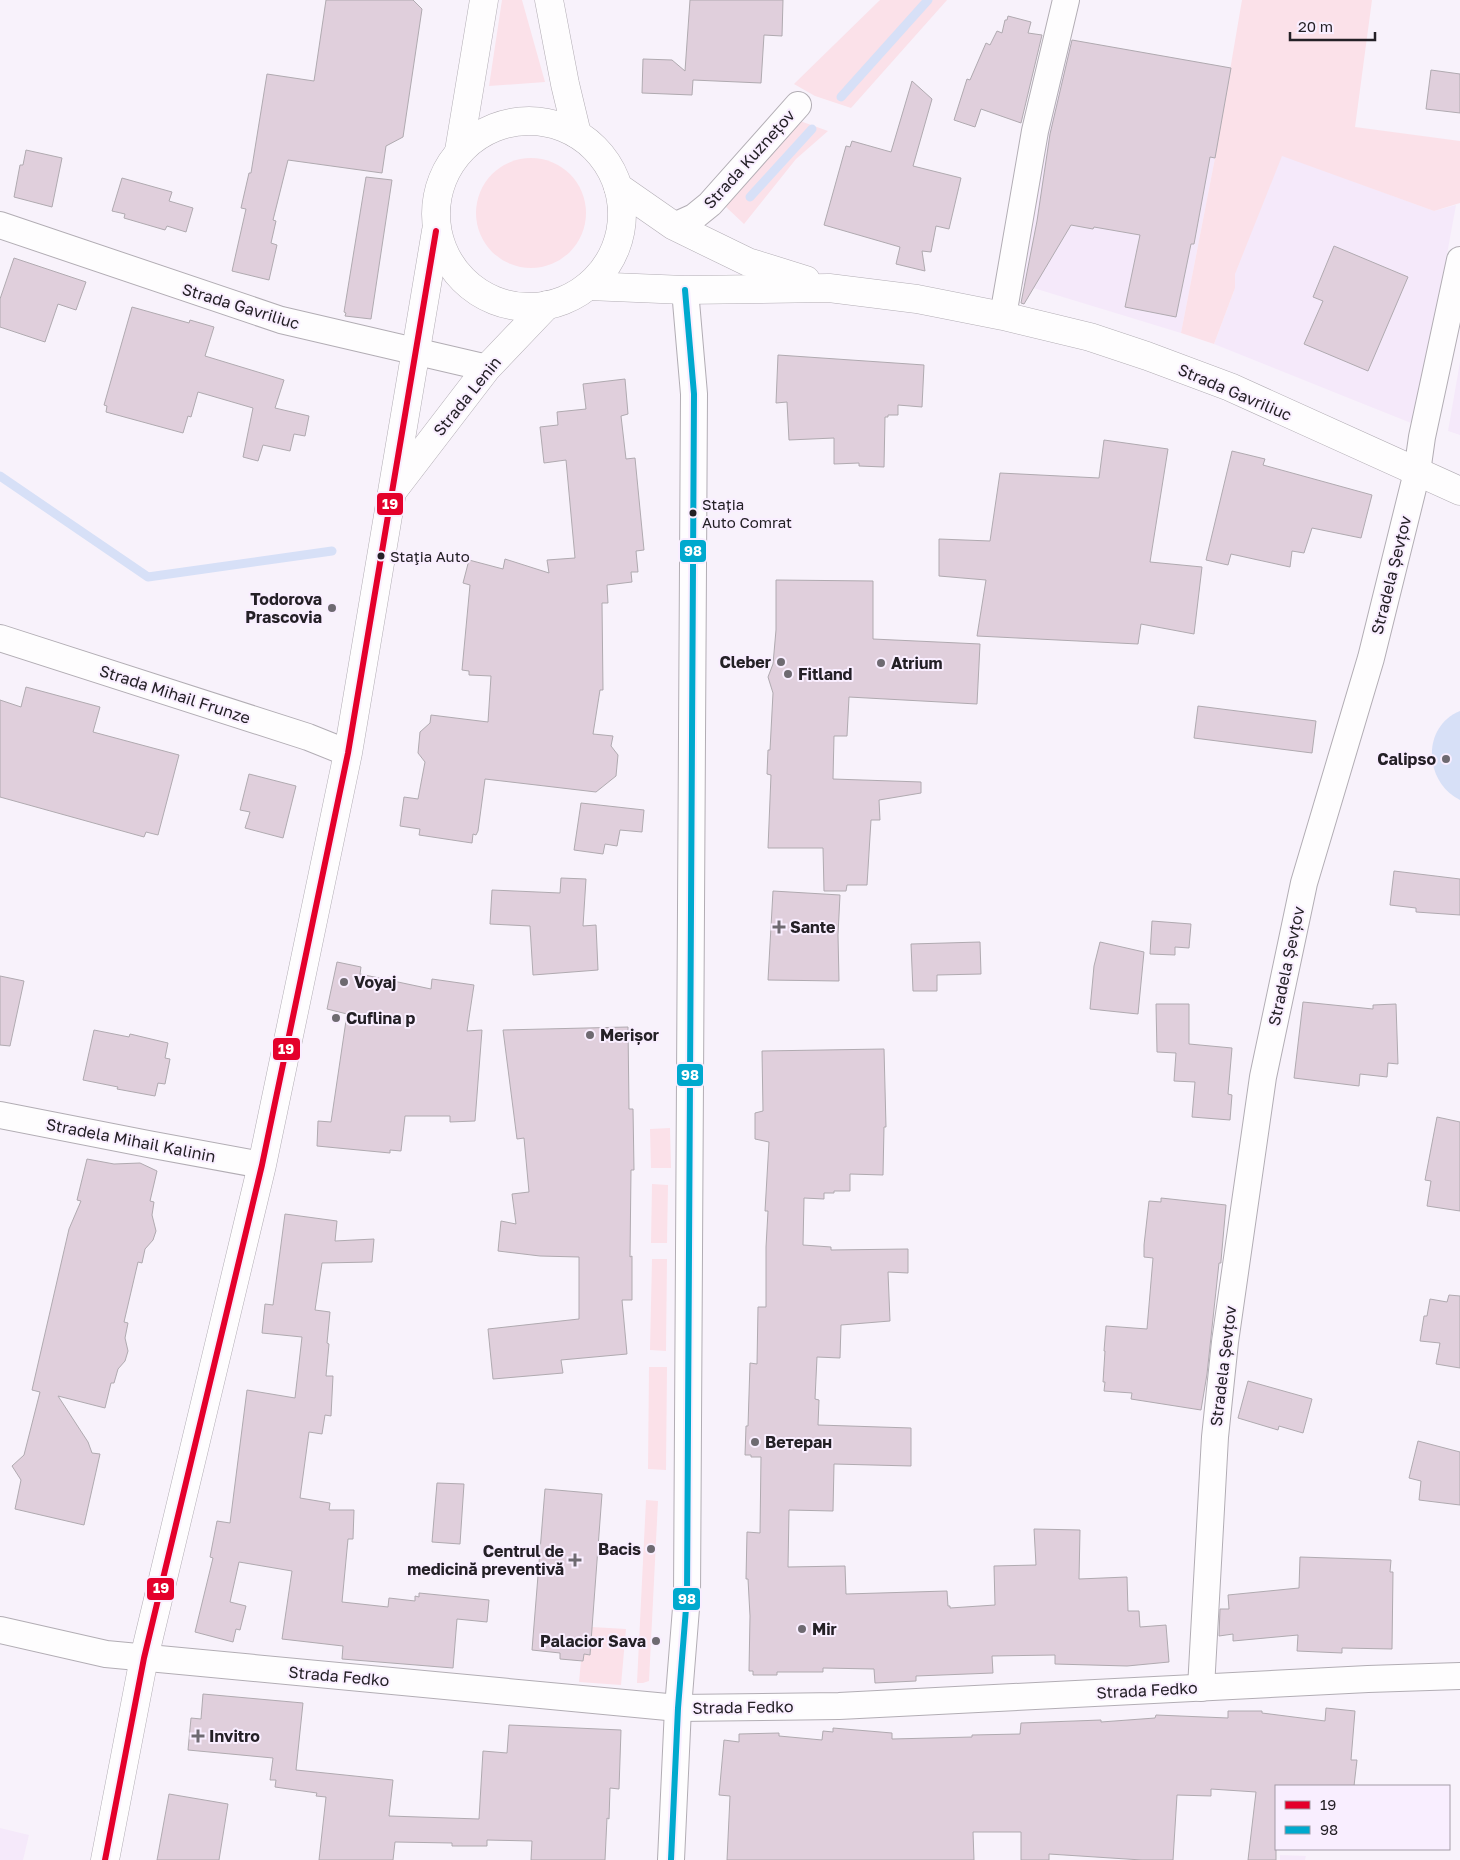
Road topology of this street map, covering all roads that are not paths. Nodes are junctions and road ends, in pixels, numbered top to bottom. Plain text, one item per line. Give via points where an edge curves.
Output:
1 (484, 0) edge
2 (549, 0) edge
3 (1066, 0) edge
4 (798, 105) dead end
5 (577, 134) junction
6 (459, 151) junction
7 (618, 187) junction
8 (0, 225) edge
9 (674, 226) junction
10 (436, 231) junction
11 (1460, 260) edge
12 (588, 286) junction
13 (829, 288) junction
14 (685, 290) junction
15 (547, 305) junction
16 (1002, 316) junction
17 (416, 352) junction
18 (486, 368) junction
19 (1417, 472) junction
20 (1460, 491) edge
21 (393, 492) junction
22 (0, 638) edge
23 (348, 753) junction
24 (0, 1115) edge
25 (262, 1165) junction
26 (0, 1630) edge
27 (144, 1658) junction
28 (1460, 1676) edge
29 (1200, 1688) junction
30 (678, 1708) junction
31 (105, 1860) edge
32 (671, 1860) edge

1 - 6 main road
2 - 5 main road
3 - 16 street via 1035,131
4 - 9 street, Strada Kuznețov via 710,204 694,218
5 - 6 main road via 548,122 515,121 485,131
5 - 7 main road via 595,148 609,166
6 - 10 main road via 443,174 436,202
7 - 9 main road, Strada Gavriliuc
7 - 12 main road via 622,214 618,241 606,266
8 - 17 street, Strada Gavriliuc via 281,320
9 - 13 main road, Strada Gavriliuc via 748,262
10 - 15 main road via 446,259 465,282 489,299 518,306
10 - 17 main road
11 - 19 street, Stradela Șevțov
12 - 14 main road, Strada Gavriliuc
12 - 15 main road
13 - 14 main road, Strada Gavriliuc
13 - 16 main road, Strada Gavriliuc via 917,298
14 - 30 street via 694,414 687,1586
15 - 18 main road, Strada Lenin
16 - 19 main road, Strada Gavriliuc via 1090,337 1211,380
17 - 18 street, Strada Gavriliuc
17 - 21 main road
18 - 21 main road, Strada Lenin
19 - 20 main road, Strada Gavriliuc
19 - 29 street, Stradela Șevțov via 1371,658 1304,882 1263,1076 1225,1342 1215,1437
21 - 23 main road
22 - 23 street, Strada Mihail Frunze via 308,737
23 - 25 main road
24 - 25 street, Stradela Mihail Kalinin
25 - 27 main road
26 - 27 street, Strada Fedko via 106,1654
27 - 30 street, Strada Fedko
27 - 31 main road
28 - 29 street, Strada Fedko
29 - 30 street, Strada Fedko via 839,1706
30 - 32 street

